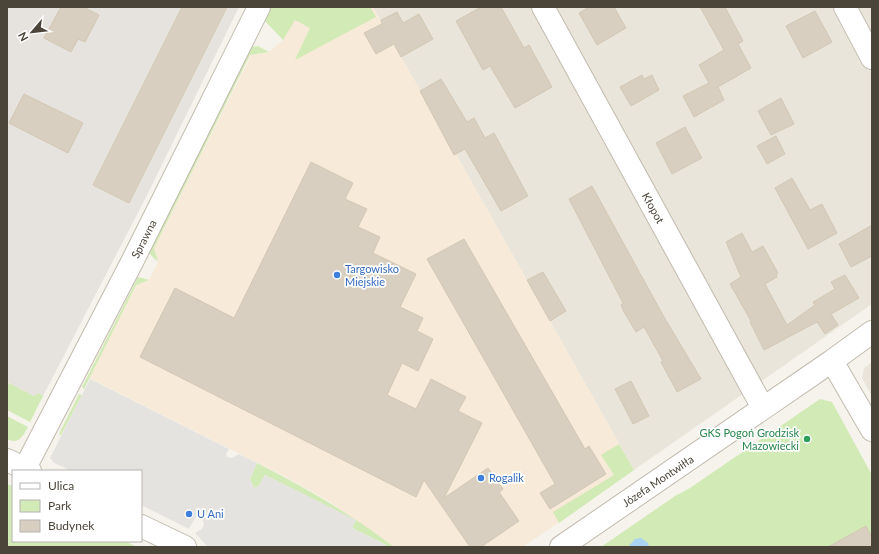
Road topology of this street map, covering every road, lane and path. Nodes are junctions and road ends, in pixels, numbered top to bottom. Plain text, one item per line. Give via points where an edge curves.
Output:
1 (259, 7) edge
2 (543, 7) edge
3 (845, 7) edge
4 (872, 58) edge
5 (872, 332) edge
6 (832, 361) junction
7 (763, 408) junction
8 (872, 430) edge
9 (21, 466) edge
10 (142, 526) edge
11 (184, 547) edge
12 (561, 547) edge

1 - 9 street, Sprawna via 133,260
2 - 7 street, Kłopot
3 - 4 street
5 - 6 street, Józefa Montwiłła
6 - 7 street, Józefa Montwiłła
6 - 8 street
7 - 12 street, Józefa Montwiłła
10 - 11 street

